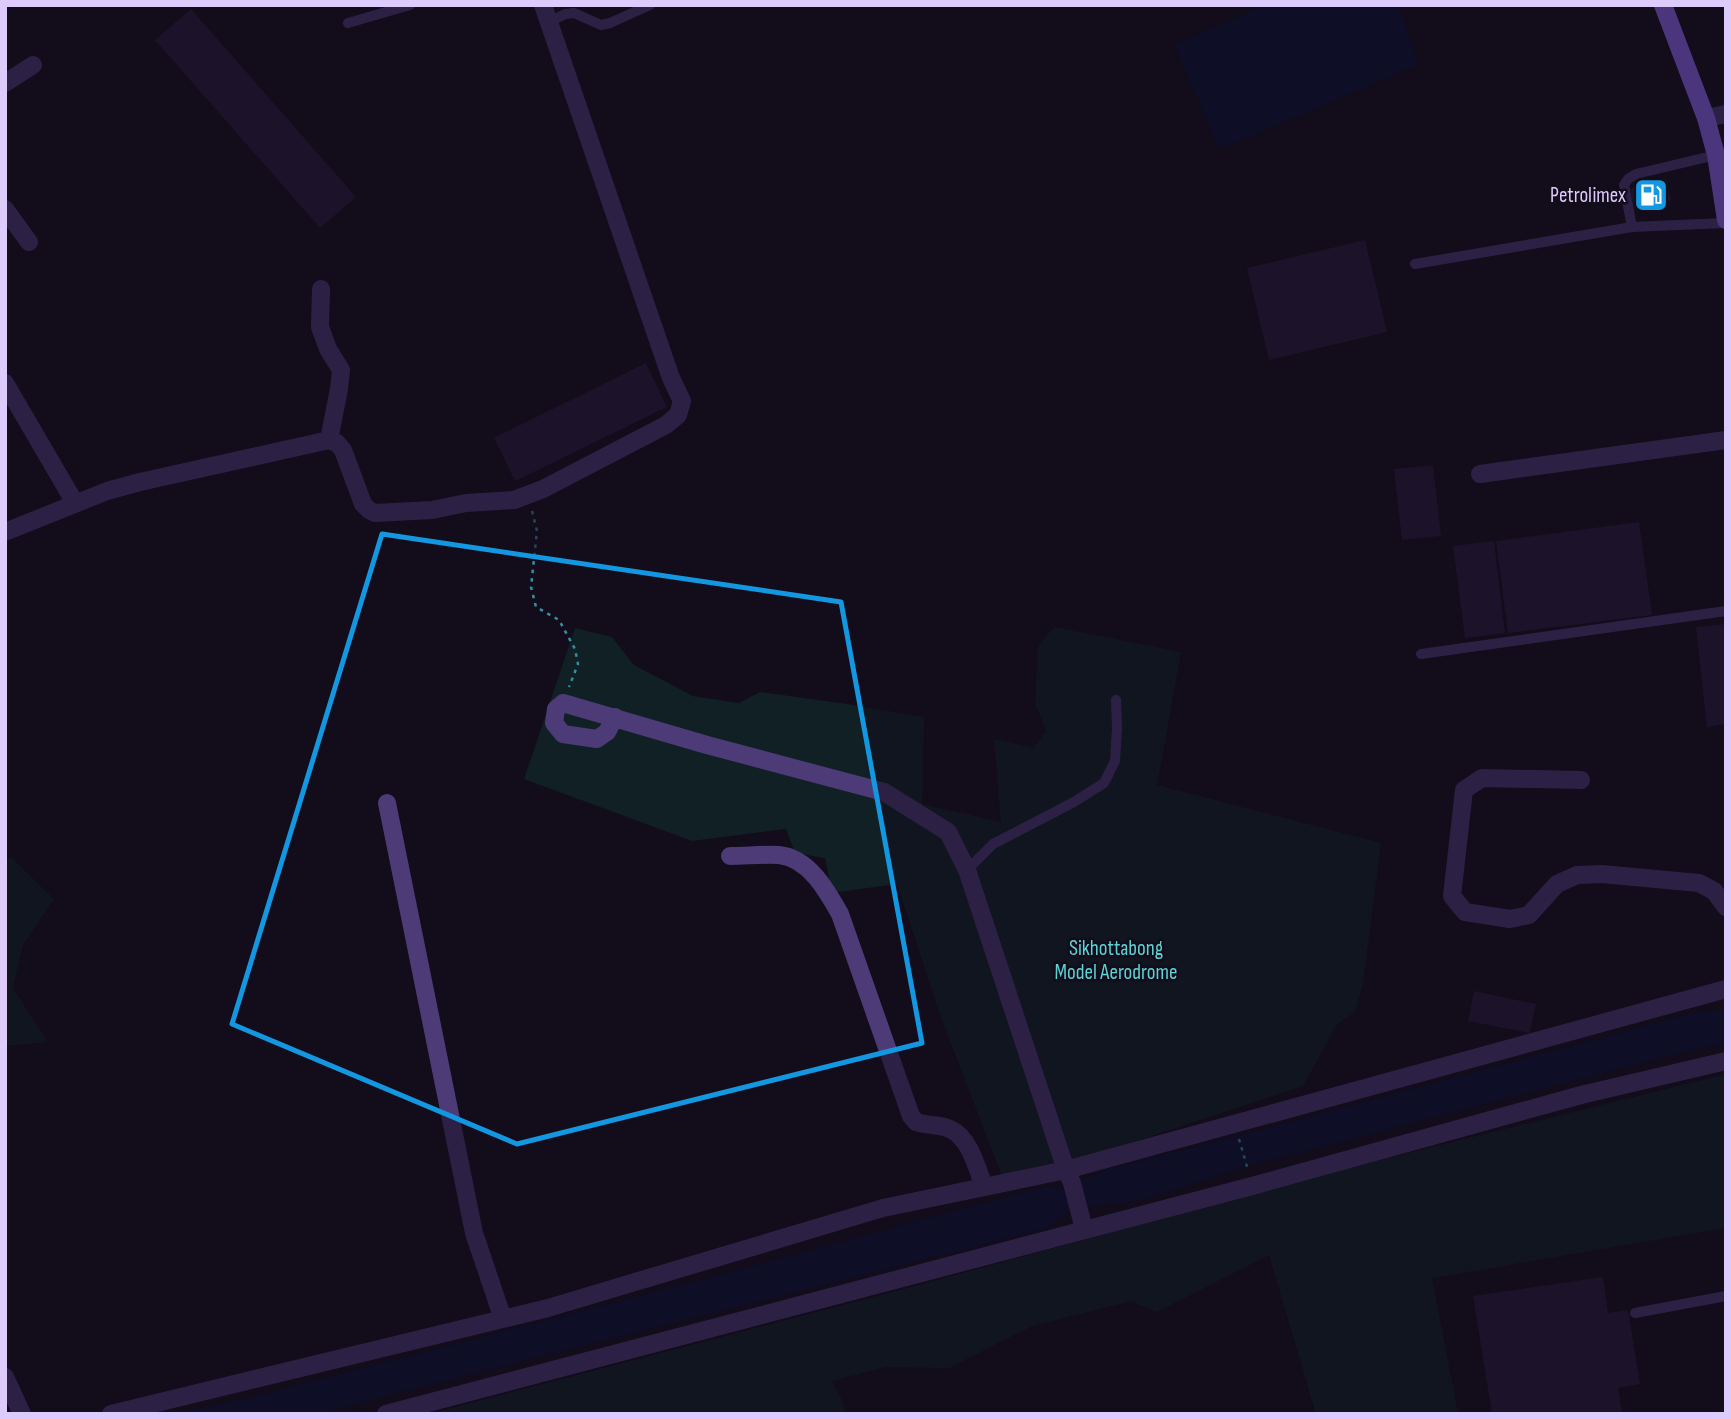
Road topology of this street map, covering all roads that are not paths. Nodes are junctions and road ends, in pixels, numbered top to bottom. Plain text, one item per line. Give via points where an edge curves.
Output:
1 (410, 5) edge
2 (650, 5) edge
3 (1662, 5) edge
4 (546, 13) edge
5 (348, 23) dead end
6 (33, 65) dead end
7 (5, 83) edge
8 (1726, 114) edge
9 (1706, 118) junction
10 (1716, 155) junction
11 (5, 209) edge
12 (1726, 221) edge
13 (1632, 227) junction
14 (29, 242) dead end
15 (1415, 264) dead end
16 (321, 289) dead end
17 (5, 383) edge
18 (329, 440) junction
19 (1726, 440) edge
20 (1480, 474) dead end
21 (75, 503) junction
22 (5, 532) edge
23 (1726, 611) edge
24 (1421, 654) dead end
25 (1116, 700) dead end
26 (615, 717) junction
27 (1581, 780) dead end
28 (387, 803) dead end
29 (730, 856) dead end
30 (967, 870) junction
31 (1726, 907) edge
32 (1726, 989) edge
33 (1726, 1061) edge
34 (1069, 1176) junction
35 (984, 1187) junction
36 (1082, 1223) junction
37 (1726, 1296) edge
38 (1635, 1313) dead end
39 (503, 1319) junction
40 (5, 1377) edge
41 (22, 1414) edge
42 (111, 1414) edge
43 (386, 1414) edge

1 - 5 lane
2 - 4 lane via 601,24 574,13
3 - 9 main road
4 - 18 street via 682,401 678,415 543,489 514,500 432,510 369,510 340,446
6 - 7 street
8 - 9 street
9 - 10 main road
10 - 12 main road
10 - 13 lane via 1628,179 1624,185
11 - 14 street
12 - 13 lane
13 - 15 lane
16 - 18 street via 320,327 341,370
17 - 21 street
18 - 21 street via 140,482
19 - 20 street
21 - 22 street
23 - 24 lane
25 - 30 lane via 1115,761 1104,783 993,844
26 - 26 street via 563,703 556,709 554,723 563,734 597,738 607,732
26 - 30 street via 884,792 947,832
27 - 31 street via 1482,778 1464,790 1452,896 1465,912 1510,919 1529,915 1558,884 1577,875 1602,874 1699,883 1714,891
28 - 39 street via 474,1233
29 - 35 street via 782,855 814,873 840,914 911,1116 916,1122 951,1129 960,1136
30 - 34 street
32 - 34 street
33 - 36 street via 1581,1095 1252,1186
34 - 35 street
34 - 36 street
35 - 39 street via 883,1208
36 - 43 street
37 - 38 lane
39 - 42 street
40 - 41 street

